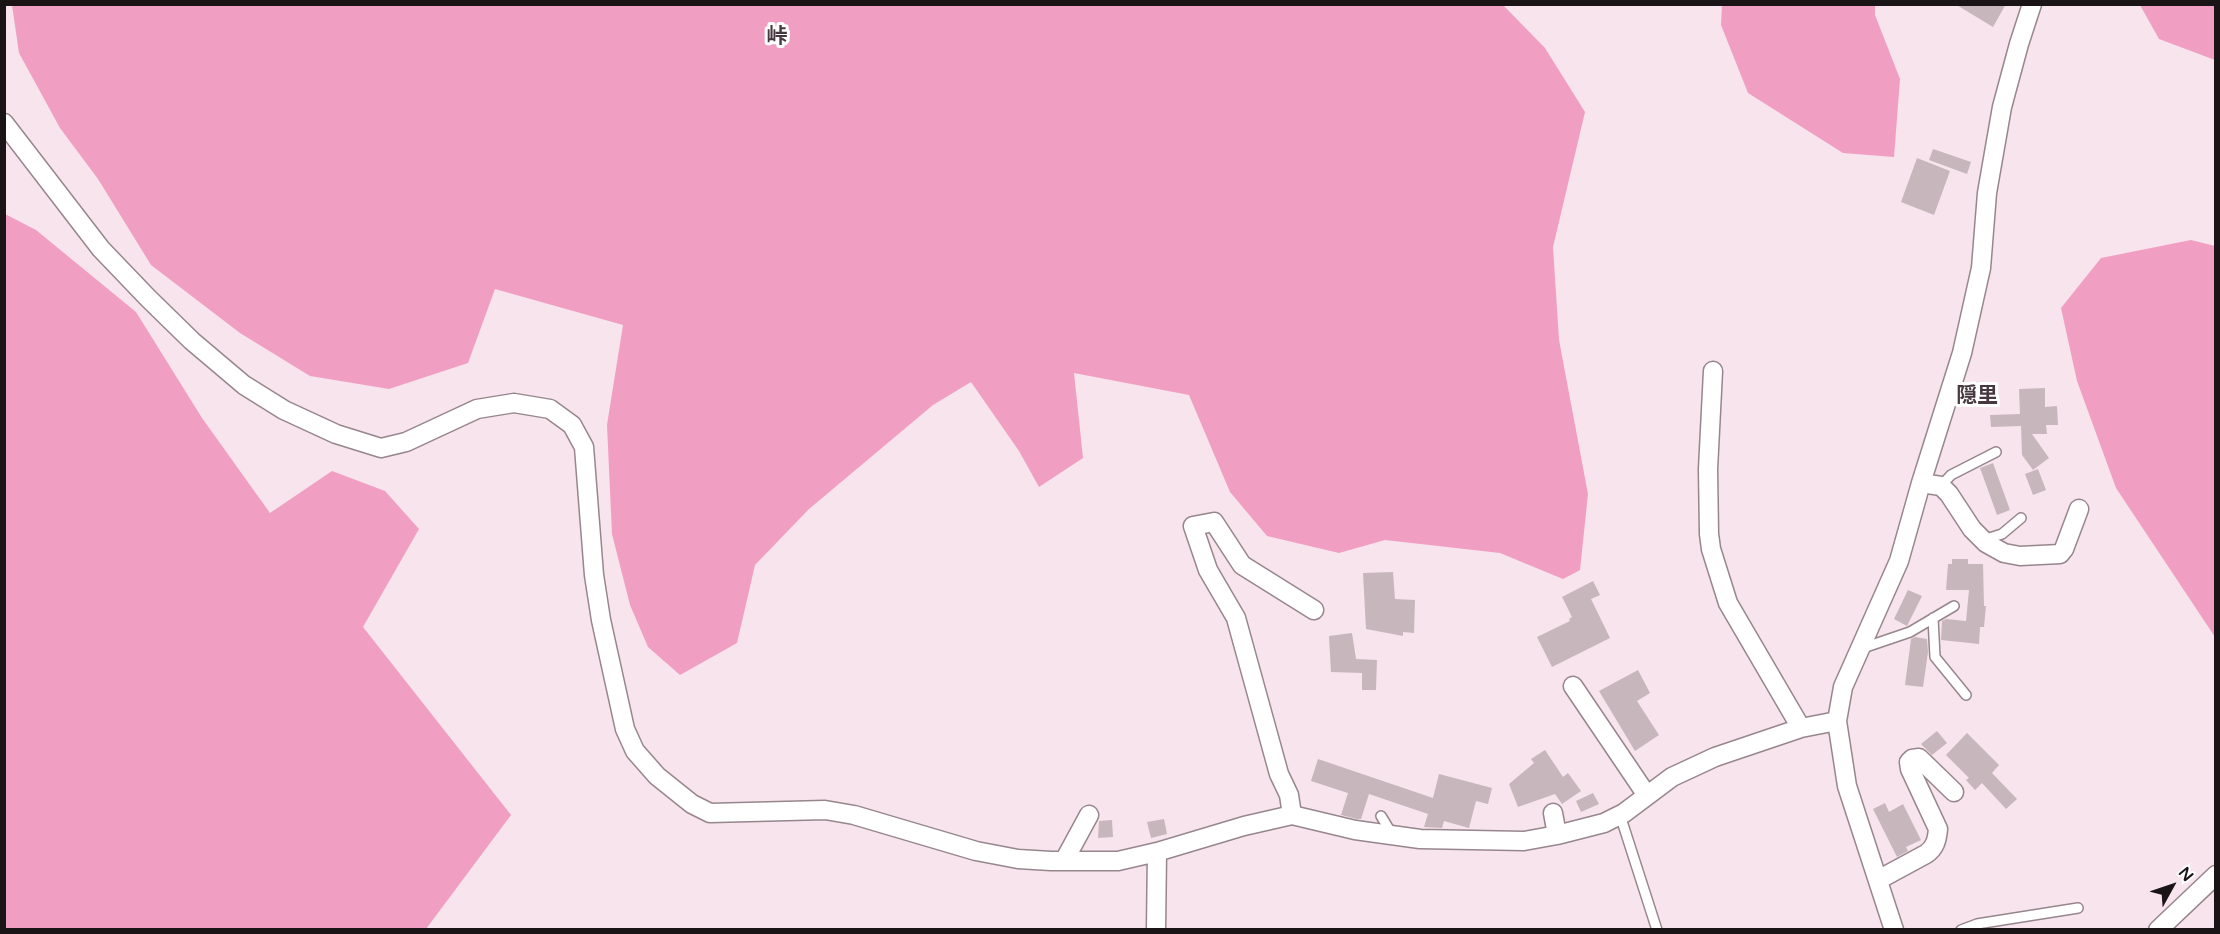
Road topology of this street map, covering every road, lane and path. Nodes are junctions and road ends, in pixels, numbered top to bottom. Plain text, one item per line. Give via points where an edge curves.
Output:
1 (2032, 4) edge
2 (4, 123) edge
3 (1713, 371) dead end
4 (1996, 452) dead end
5 (1921, 483) junction
6 (1941, 486) junction
7 (2079, 509) dead end
8 (2021, 518) dead end
9 (1983, 540) junction
10 (1954, 606) dead end
11 (1314, 610) dead end
12 (1933, 618) junction
13 (1860, 649) junction
14 (1573, 686) dead end
15 (1966, 694) dead end
16 (1837, 721) junction
17 (1801, 728) junction
18 (1954, 792) dead end
19 (1646, 794) junction
20 (1553, 813) dead end
21 (1089, 815) dead end
22 (1292, 815) junction
23 (1620, 815) junction
24 (1381, 816) dead end
25 (1392, 834) junction
26 (1557, 835) junction
27 (1157, 852) junction
28 (1064, 861) junction
29 (2216, 875) edge
30 (1878, 880) junction
31 (2078, 908) dead end
32 (1156, 930) edge
33 (1657, 930) edge
34 (1894, 930) edge
35 (1961, 930) edge
36 (2158, 930) edge

1 - 5 street via 2002,106 1987,193 1981,268 1962,353
2 - 28 street via 101,249 140,290 244,385 284,410 336,435 381,448 406,442 477,410 514,403 550,409 572,425 584,447 594,575 625,729 642,760 693,804 710,813 825,810 976,851 1018,859
3 - 17 street via 1708,469 1711,549 1728,603
4 - 6 lane via 1951,474
5 - 6 street
5 - 13 street via 1899,561
6 - 9 street
7 - 9 street via 2060,554 2020,556 2004,553
8 - 9 lane via 2002,534
10 - 12 lane
11 - 22 street via 1242,565 1214,522 1193,526 1208,570 1236,618
12 - 13 lane via 1910,632
12 - 15 lane via 1935,657
13 - 16 street via 1843,687
14 - 19 street
16 - 17 street
16 - 30 street via 1847,786
17 - 19 street via 1715,757
18 - 30 street via 1919,758 1909,762 1938,829 1937,837 1933,849
19 - 23 street
20 - 26 street
21 - 28 street
22 - 25 street
22 - 27 street
23 - 26 street
23 - 33 lane
24 - 25 lane
25 - 26 street via 1419,839 1524,841
27 - 28 street via 1118,861
27 - 32 street
29 - 36 street
30 - 34 street
31 - 35 lane

